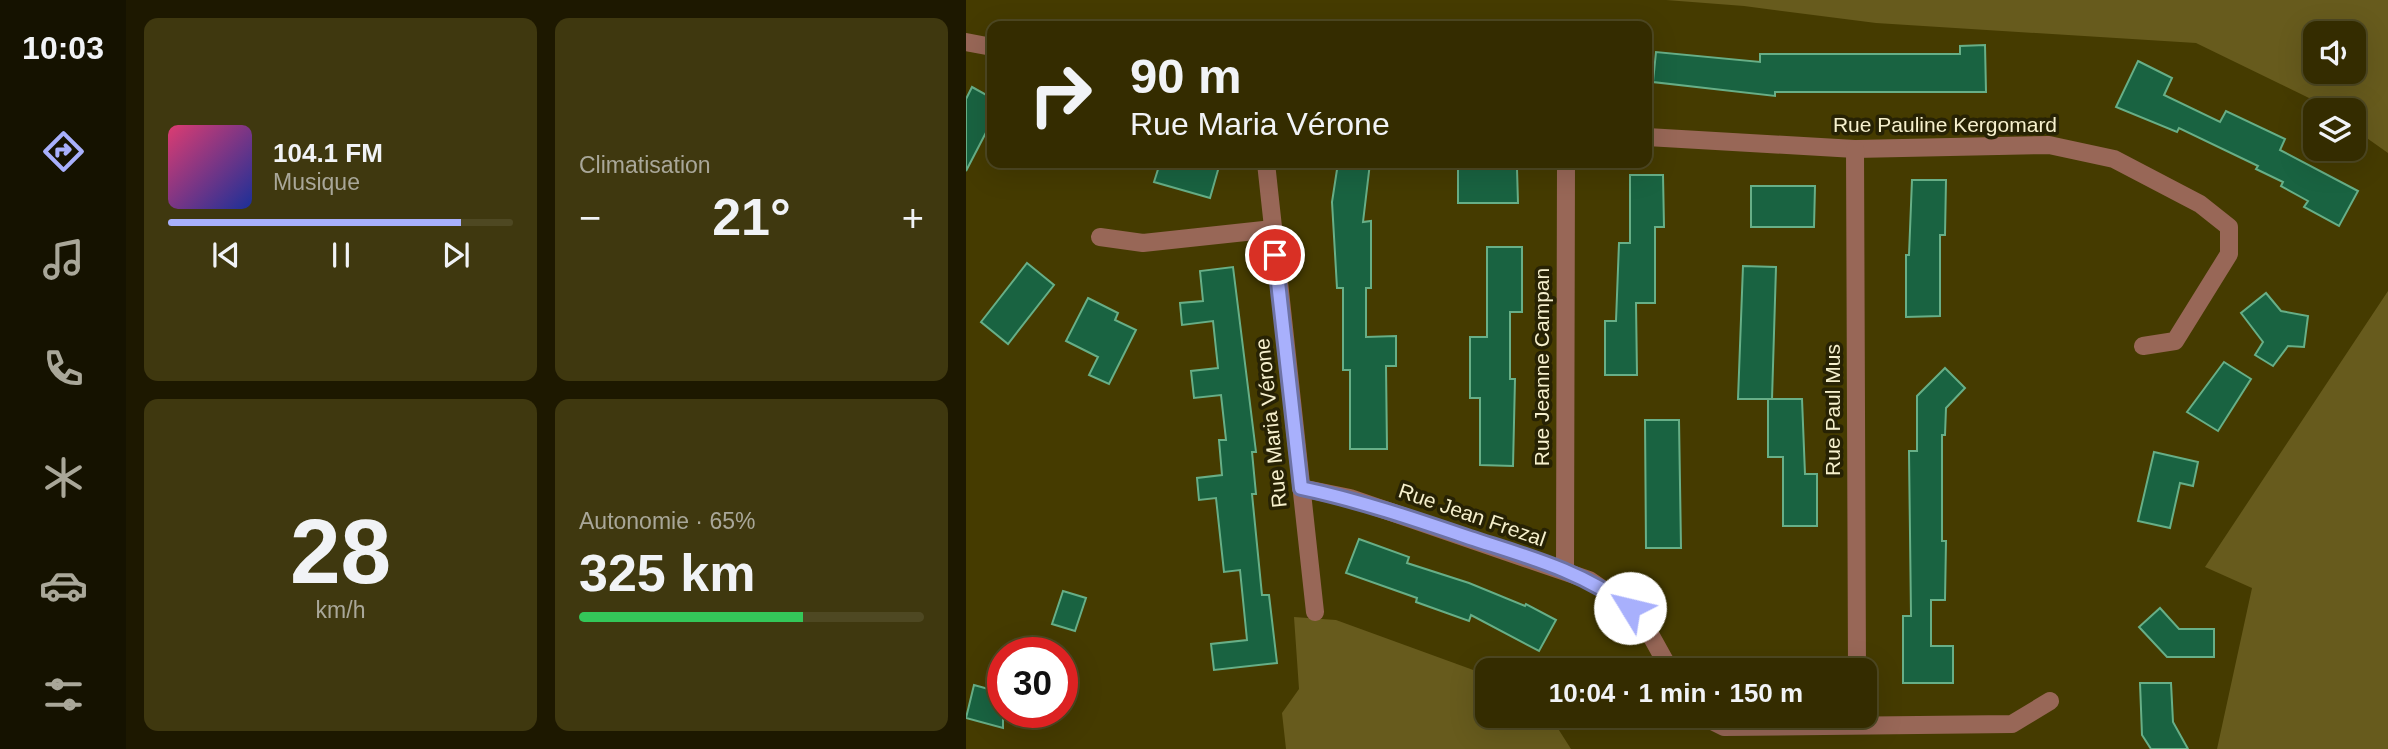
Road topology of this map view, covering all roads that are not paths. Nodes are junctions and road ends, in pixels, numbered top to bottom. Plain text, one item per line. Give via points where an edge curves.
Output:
1 (966, 42) edge
2 (987, 46) edge
3 (1652, 137) edge
4 (1855, 149) junction
5 (1267, 168) edge
6 (1566, 168) edge
7 (1273, 229) junction
8 (1100, 237) dead end
9 (2143, 346) dead end
10 (1301, 488) junction
11 (1564, 570) junction
12 (1315, 612) dead end
13 (1663, 658) edge
14 (1857, 658) edge
15 (2050, 701) dead end
16 (1877, 721) edge

1 - 2 street
3 - 4 street, Rue Pauline Kergomard
4 - 9 street, Rue Pauline Kergomard via 2049,145 2114,159 2200,204 2229,227 2229,254 2175,341
4 - 14 street, Rue Paul Mus
5 - 7 street, Rue Maria Vérone
6 - 11 street, Rue Jeanne Campan
7 - 8 street via 1143,243
7 - 10 street, Rue Maria Vérone
10 - 11 street, Rue Jean Frezal via 1350,498
10 - 12 street, Rue Maria Vérone
11 - 13 street, Rue Jean Frezal via 1589,580 1630,608
15 - 16 street via 2012,724

